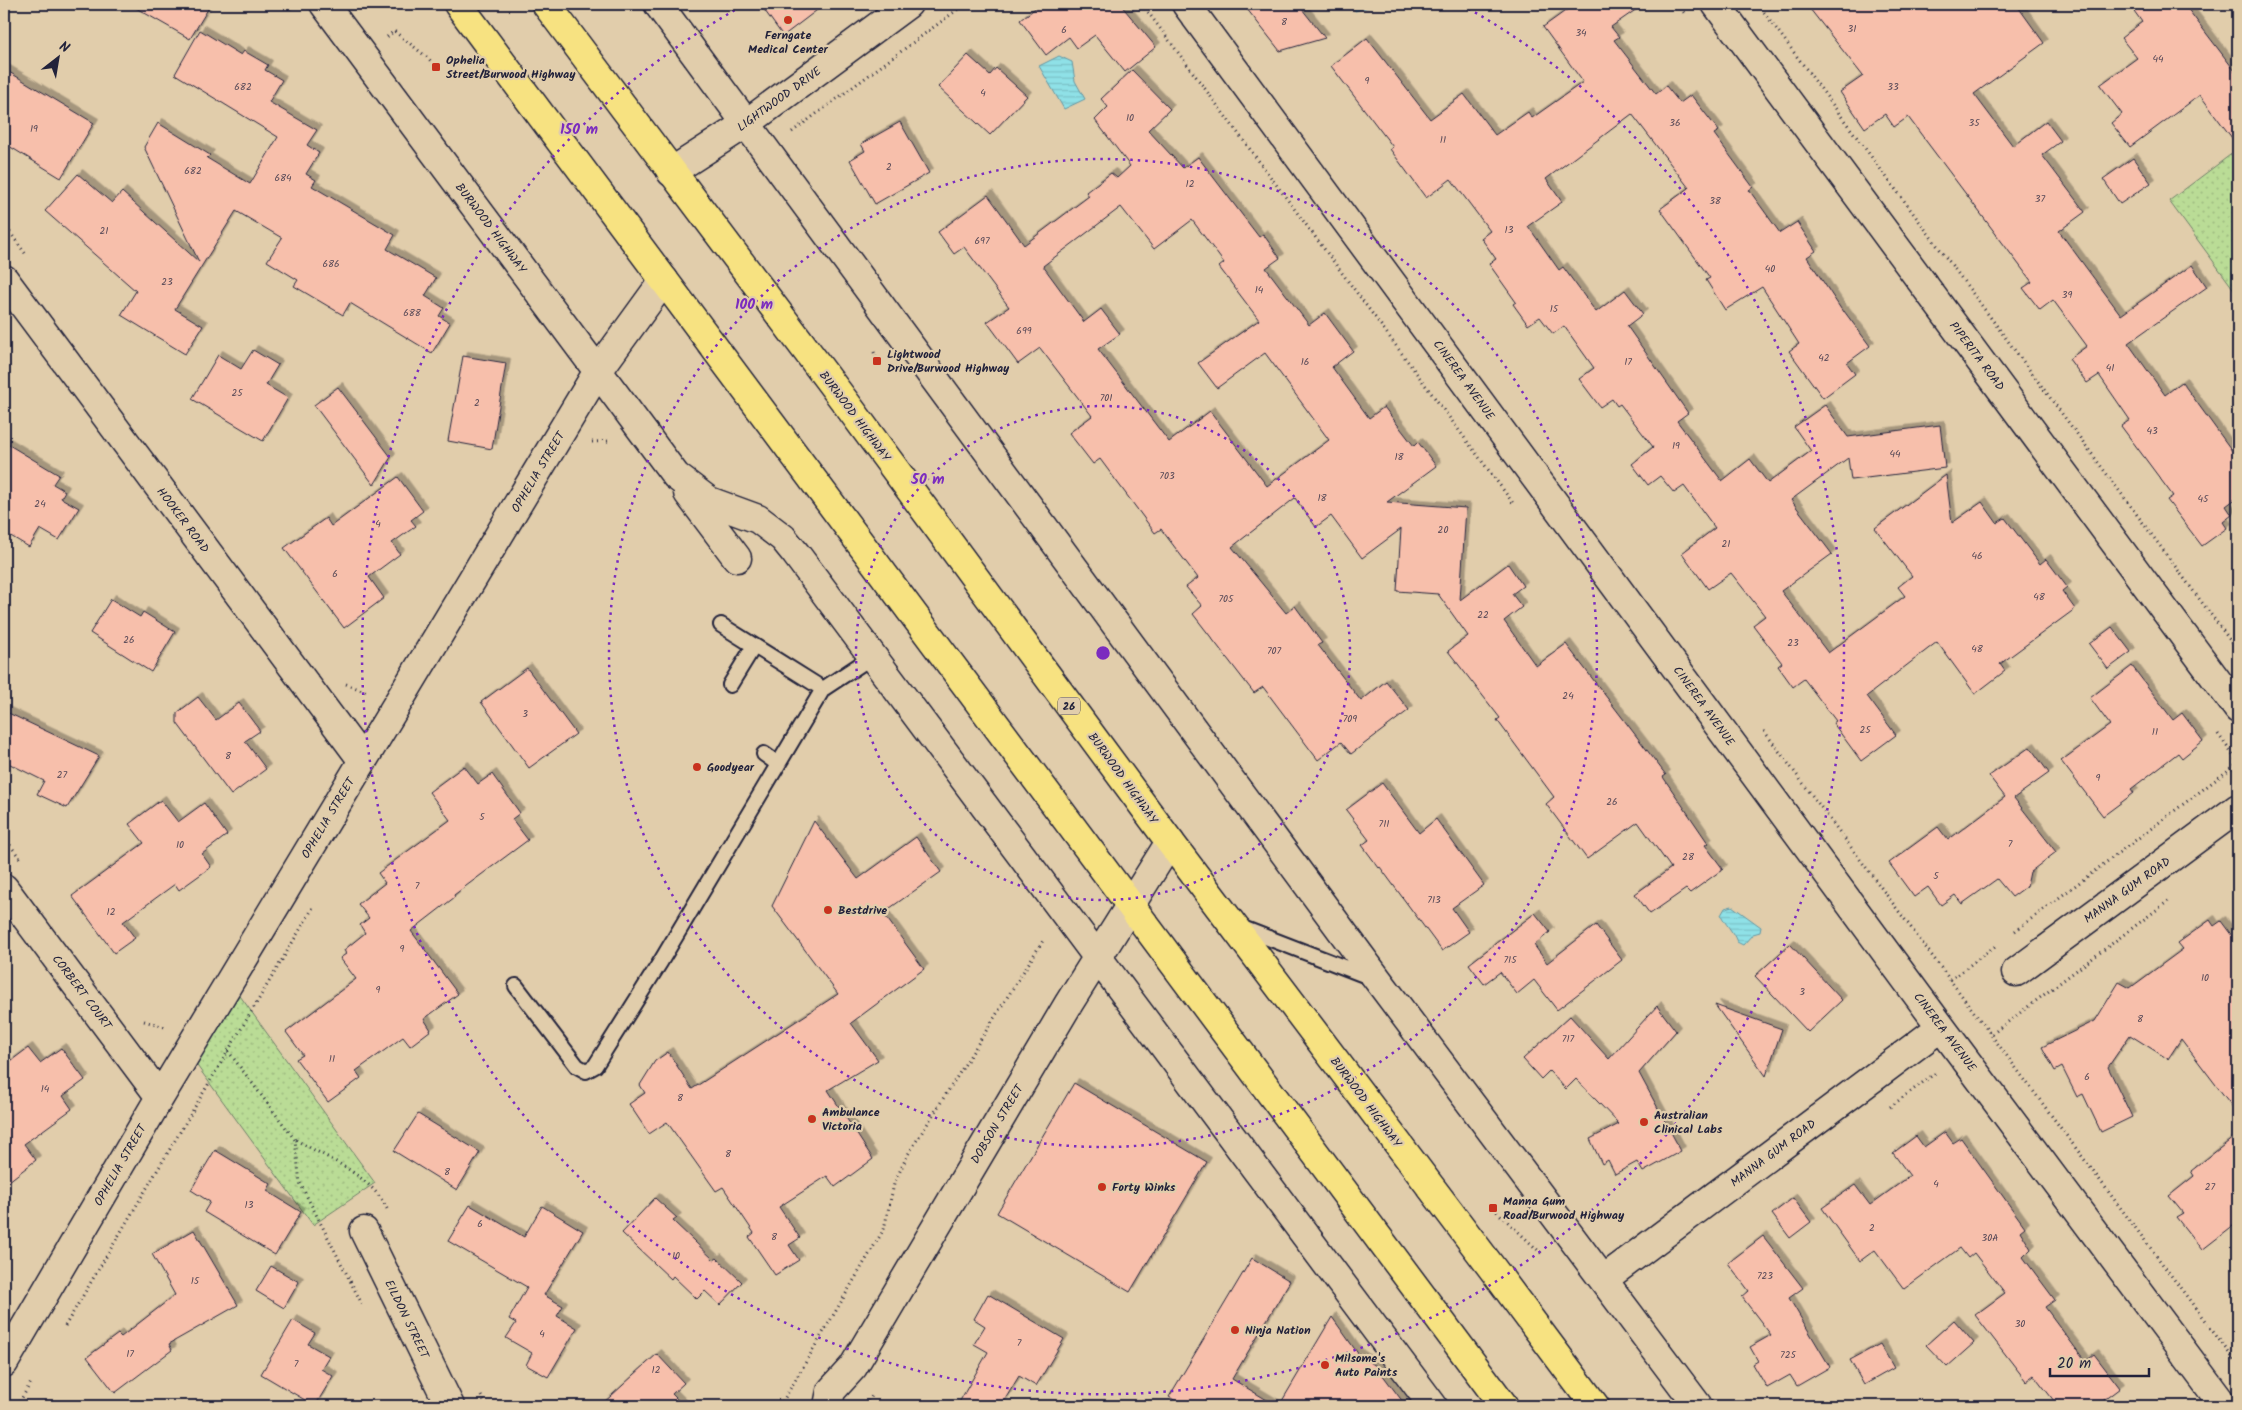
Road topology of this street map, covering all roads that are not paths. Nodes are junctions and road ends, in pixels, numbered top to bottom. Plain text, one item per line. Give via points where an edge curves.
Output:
1 (324, 4) edge
2 (458, 4) edge
3 (546, 4) edge
4 (658, 4) edge
5 (908, 4) edge
6 (1186, 4) edge
7 (1716, 4) edge
8 (747, 123) junction
9 (671, 172) junction
10 (4, 279) edge
11 (664, 280) junction
12 (598, 372) junction
13 (676, 476) junction
14 (737, 558) dead end
15 (721, 626) dead end
16 (754, 646) junction
17 (873, 656) junction
18 (730, 685) dead end
19 (823, 689) junction
20 (2238, 709) edge
21 (764, 754) dead end
22 (363, 761) junction
23 (778, 764) junction
24 (2238, 808) edge
25 (1170, 842) junction
26 (4, 888) edge
27 (1132, 904) junction
28 (1232, 924) junction
29 (1099, 958) junction
30 (2016, 972) dead end
31 (1378, 980) junction
32 (516, 986) dead end
33 (1941, 1027) junction
34 (160, 1097) junction
35 (364, 1231) dead end
36 (1604, 1279) junction
37 (4, 1363) edge
38 (450, 1406) edge
39 (828, 1406) edge
40 (1433, 1406) edge
41 (1504, 1406) edge
42 (1594, 1406) edge
43 (1698, 1406) edge
44 (2224, 1406) edge

1 - 12 street, BURWOOD HIGHWAY
2 - 11 highway
3 - 9 highway, BURWOOD HIGHWAY / 26
4 - 8 street
5 - 8 street, LIGHTWOOD DRIVE
6 - 33 street, CINEREA AVENUE
7 - 20 street, PIPERITA ROAD
8 - 9 street, LIGHTWOOD DRIVE
8 - 31 street
9 - 25 highway, BURWOOD HIGHWAY / 26
10 - 22 street, HOOKER ROAD
11 - 12 street, OPHELIA STREET
11 - 27 highway
12 - 13 street, BURWOOD HIGHWAY
12 - 22 street, OPHELIA STREET
13 - 14 street, BURWOOD HIGHWAY
13 - 17 street, BURWOOD HIGHWAY via 709,501 758,519 782,538
15 - 16 lane
16 - 18 lane
16 - 19 lane
17 - 19 lane
17 - 29 street, BURWOOD HIGHWAY
19 - 23 lane
21 - 23 lane
22 - 34 street, OPHELIA STREET
23 - 32 lane via 595,1066 586,1071 577,1066
24 - 30 street, MANNA GUM ROAD
25 - 27 street, DOBSON STREET
25 - 28 highway, BURWOOD HIGHWAY / 26
26 - 34 street, CORBERT COURT
27 - 29 street, DOBSON STREET
27 - 41 highway
28 - 31 lane
28 - 42 highway, BURWOOD HIGHWAY / 26
29 - 39 street, DOBSON STREET via 854,1367 831,1391
29 - 40 street, BURWOOD HIGHWAY
31 - 36 street
33 - 36 street, MANNA GUM ROAD
33 - 44 street, CINEREA AVENUE
34 - 37 street, OPHELIA STREET
35 - 38 street, EILDON STREET
36 - 43 street

